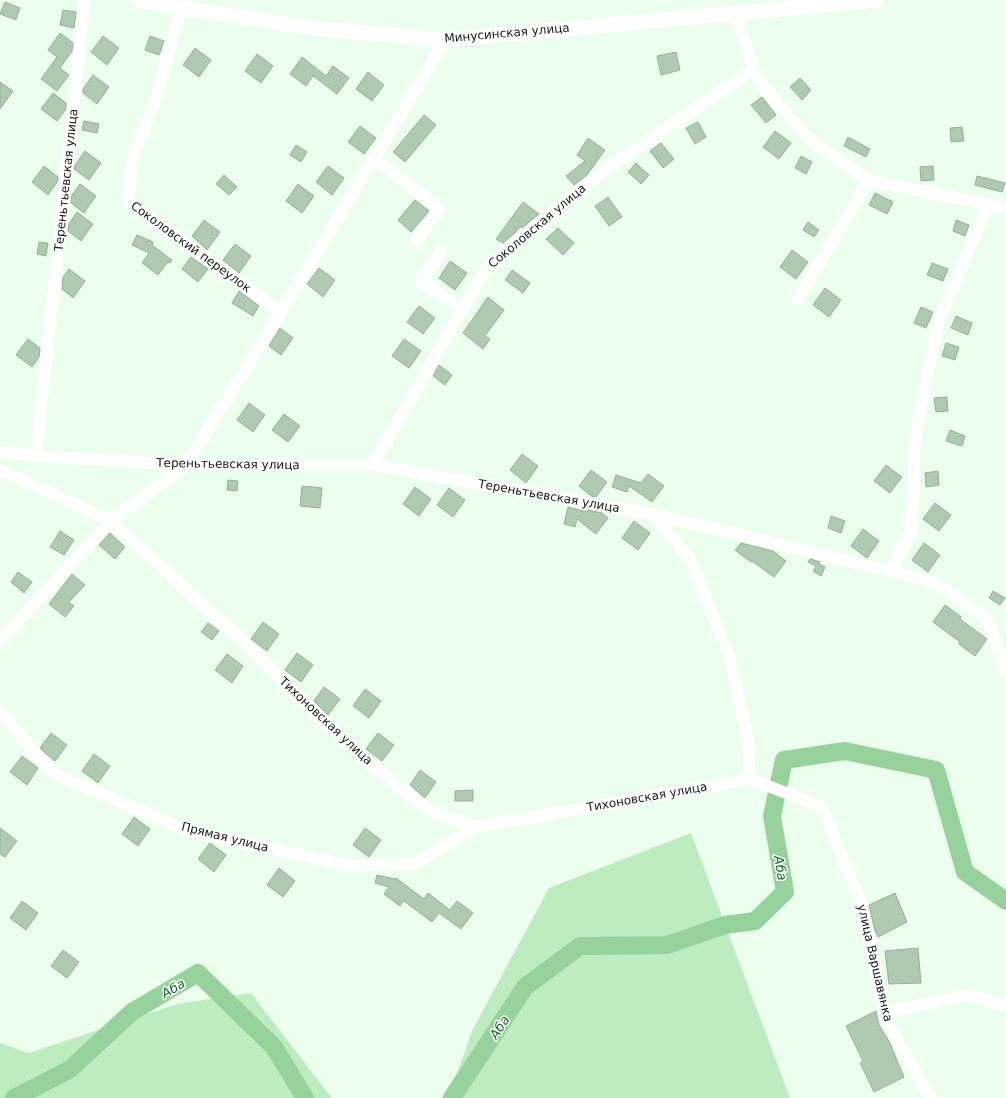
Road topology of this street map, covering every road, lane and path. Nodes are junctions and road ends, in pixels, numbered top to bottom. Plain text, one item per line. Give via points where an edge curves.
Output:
1 (85, 0) edge
2 (138, 0) edge
3 (877, 0) edge
4 (181, 8) junction
5 (735, 13) junction
6 (446, 40) junction
7 (754, 69) junction
8 (374, 159) junction
9 (869, 180) junction
10 (988, 205) junction
11 (1006, 208) edge
12 (416, 241) dead end
13 (441, 252) dead end
14 (798, 299) dead end
15 (462, 310) junction
16 (281, 312) junction
17 (0, 452) edge
18 (36, 456) junction
19 (186, 465) junction
20 (373, 465) junction
21 (0, 470) edge
22 (652, 514) junction
23 (111, 521) junction
24 (891, 571) junction
25 (0, 641) edge
26 (1006, 672) edge
27 (0, 711) edge
28 (750, 779) junction
29 (477, 827) junction
30 (1006, 1006) edge
31 (884, 1013) junction
32 (931, 1098) edge

1 - 18 street, Тереньтьевская улица
2 - 4 main road, Минусинская улица
3 - 5 main road, Минусинская улица
4 - 6 main road, Минусинская улица via 312,28
4 - 16 street, Соколовский переулок via 157,96 133,157 128,202
5 - 6 main road, Минусинская улица
5 - 7 street
6 - 8 street
7 - 9 street via 778,104 815,144
7 - 15 street, Соколовская улица via 605,170 488,265
8 - 12 street via 440,209
8 - 16 street
9 - 10 street
9 - 14 street
10 - 11 street
10 - 24 street via 938,324 916,431 912,529
13 - 15 street via 421,281
15 - 20 street, Соколовская улица
16 - 19 street
17 - 18 street, Тереньтьевская улица
18 - 19 street, Тереньтьевская улица
19 - 20 street, Тереньтьевская улица
19 - 23 street
20 - 22 street, Тереньтьевская улица
21 - 23 street, Тихоновская улица
22 - 24 street, Тереньтьевская улица
22 - 28 street via 690,559 729,654 748,739
23 - 25 street
23 - 29 street, Тихоновская улица via 248,645 354,751 433,813
24 - 26 street, Тереньтьевская улица via 932,581 988,619
27 - 29 street, Прямая улица via 52,773 186,830 350,866 415,864
28 - 29 street, Тихоновская улица
28 - 31 street, улица Варшавянка via 822,807 862,906
30 - 31 street via 967,995
31 - 32 street, улица Варшавянка via 886,1021

